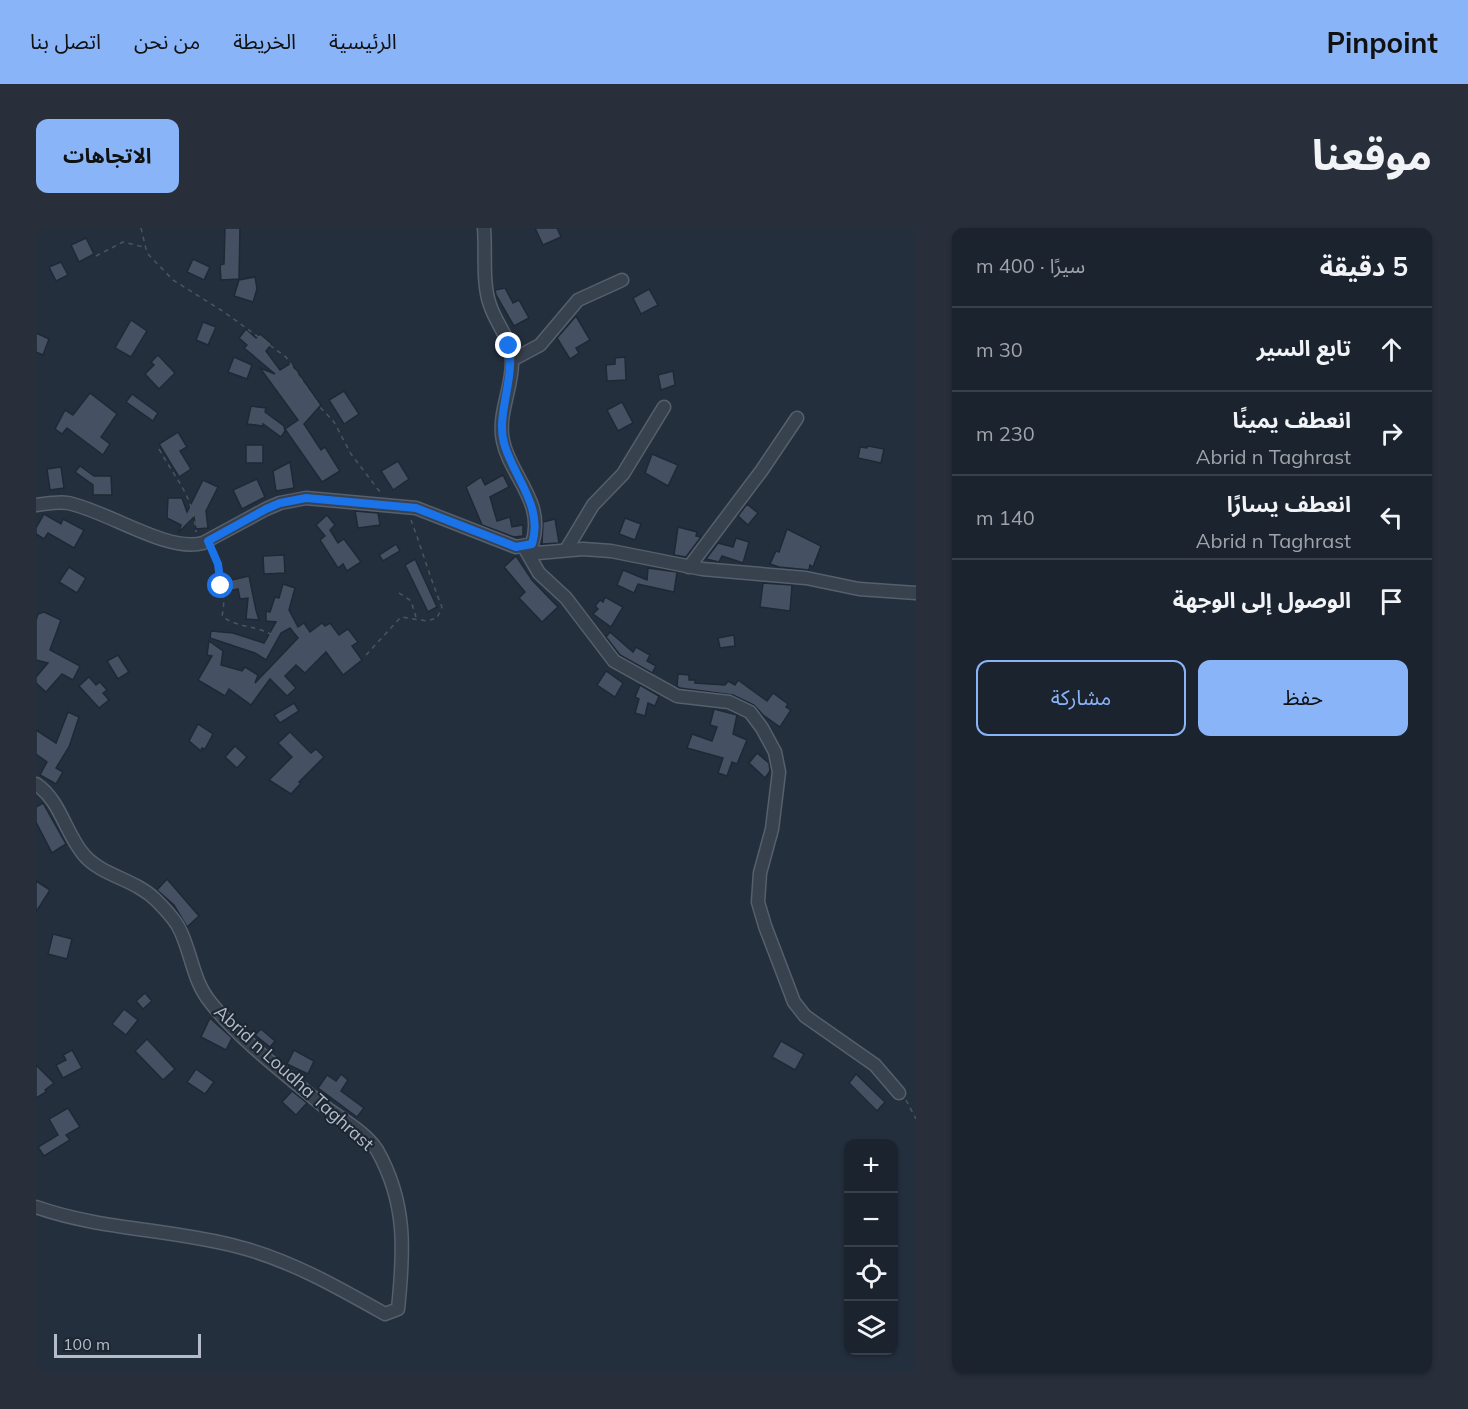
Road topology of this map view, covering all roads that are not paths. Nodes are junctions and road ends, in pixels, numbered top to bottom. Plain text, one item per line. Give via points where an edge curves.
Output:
1 (485, 228) edge
2 (622, 280) dead end
3 (512, 360) junction
4 (664, 407) dead end
5 (797, 418) dead end
6 (36, 505) edge
7 (524, 547) junction
8 (566, 550) junction
9 (689, 567) junction
10 (916, 593) edge
11 (36, 784) edge
12 (899, 1093) road end
13 (36, 1208) edge

1 - 3 street via 489,304
2 - 3 street via 578,300 533,352
3 - 7 street via 503,441 532,508 534,536 532,544
4 - 8 street via 623,474 593,505
5 - 9 street
6 - 7 street via 67,503 118,519 178,545 192,546 280,503 306,498 385,504 409,507
7 - 8 street via 538,553
7 - 12 street via 539,573 566,598 614,661 677,696 729,702 750,712 762,728 775,752 779,772 772,829 760,873 758,902 765,926 794,1002 805,1016 875,1065
8 - 9 street via 611,551
9 - 10 street
11 - 13 street, Abrid n Loudha Taghrast via 54,802 84,856 145,891 171,915 200,987 211,1003 256,1048 375,1147 391,1183 403,1226 398,1309 385,1314 308,1273 238,1246 108,1225

